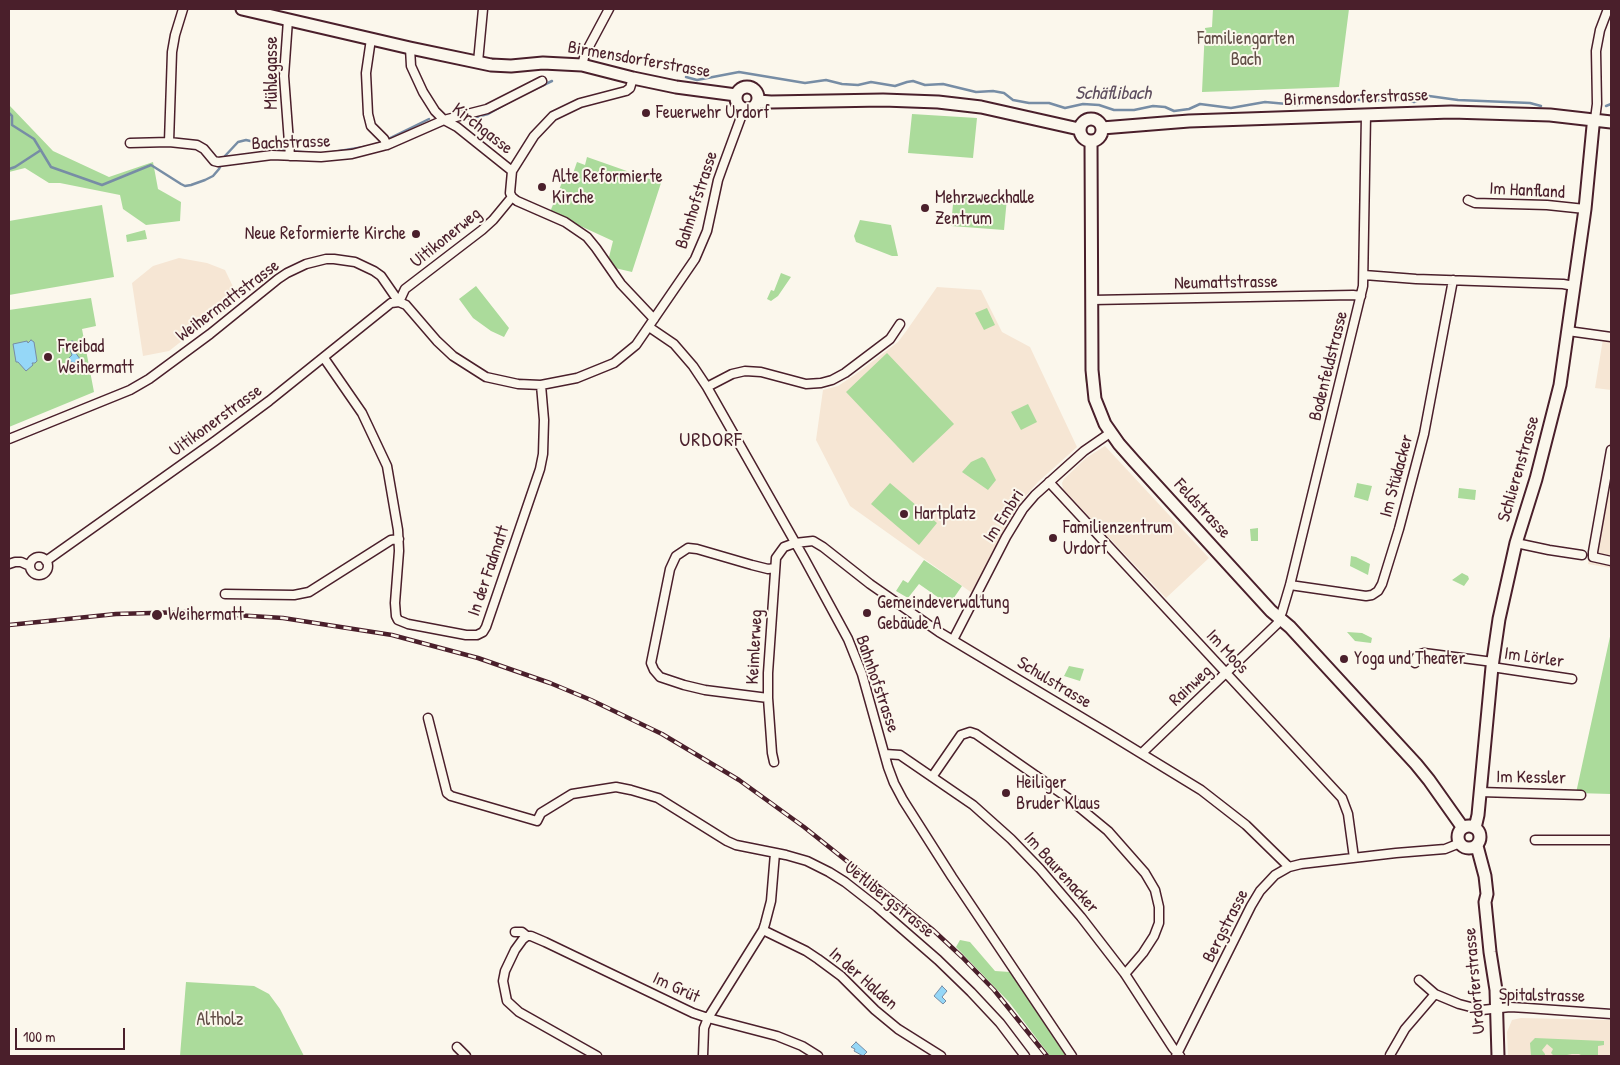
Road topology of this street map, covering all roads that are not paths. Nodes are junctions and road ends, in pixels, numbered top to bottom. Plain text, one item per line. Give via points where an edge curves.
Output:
1 (183, 9) edge
2 (242, 9) edge
3 (483, 9) edge
4 (608, 9) edge
5 (1608, 9) edge
6 (288, 20) junction
7 (371, 39) junction
8 (410, 48) junction
9 (478, 62) junction
10 (582, 64) junction
11 (633, 78) junction
12 (542, 81) dead end
13 (736, 95) junction
14 (758, 101) junction
15 (744, 109) junction
16 (1366, 115) junction
17 (1595, 119) junction
18 (444, 120) junction
19 (1611, 122) edge
20 (1102, 128) junction
21 (1079, 129) junction
22 (1091, 141) junction
23 (169, 142) junction
24 (386, 142) junction
25 (130, 143) dead end
26 (290, 152) junction
27 (512, 171) junction
28 (512, 197) junction
29 (1468, 200) dead end
30 (1585, 209) junction
31 (1364, 275) junction
32 (1453, 280) junction
33 (1574, 286) junction
34 (1361, 296) junction
35 (1092, 300) junction
36 (399, 302) junction
37 (654, 319) junction
38 (900, 324) dead end
39 (649, 327) junction
40 (1568, 331) junction
41 (1611, 337) edge
42 (324, 358) junction
43 (541, 384) junction
44 (708, 388) junction
45 (1110, 433) junction
46 (9, 439) edge
47 (1611, 450) edge
48 (1049, 482) junction
49 (399, 539) junction
50 (795, 543) junction
51 (1516, 543) junction
52 (1582, 555) dead end
53 (46, 561) junction
54 (1611, 561) edge
55 (9, 564) edge
56 (30, 566) junction
57 (774, 568) junction
58 (1290, 585) junction
59 (225, 594) dead end
60 (1280, 618) junction
61 (953, 640) junction
62 (1415, 663) dead end
63 (1493, 665) junction
64 (1227, 673) junction
65 (1572, 679) dead end
66 (768, 698) junction
67 (428, 718) dead end
68 (1142, 753) junction
69 (885, 754) junction
70 (774, 762) dead end
71 (932, 777) junction
72 (1480, 792) junction
73 (1580, 795) dead end
74 (1469, 828) junction
75 (1535, 840) dead end
76 (1611, 840) edge
77 (1467, 846) junction
78 (775, 853) junction
79 (1354, 858) junction
80 (1289, 867) junction
81 (762, 930) junction
82 (515, 932) dead end
83 (527, 936) junction
84 (1124, 974) junction
85 (1419, 980) dead end
86 (1435, 994) junction
87 (1497, 1009) junction
88 (1611, 1014) edge
89 (708, 1018) junction
90 (457, 1047) dead end
91 (1178, 1055) edge
92 (1390, 1055) edge
93 (466, 1056) edge
94 (597, 1056) edge
95 (704, 1056) edge
96 (818, 1056) edge
97 (941, 1056) edge
98 (1025, 1056) edge
99 (1072, 1056) edge
100 (1498, 1056) edge

1 - 23 street via 172,52
2 - 6 main road, Birmensdorferstrasse
3 - 9 street
4 - 10 street
5 - 17 street via 1596,51 1598,104
6 - 7 main road, Birmensdorferstrasse
6 - 26 street, Mühlegasse via 284,76
7 - 8 main road, Birmensdorferstrasse
7 - 24 street via 366,73 368,114 371,126
8 - 9 main road, Birmensdorferstrasse
8 - 18 street, Kirchgasse via 410,61 423,92
9 - 10 main road, Birmensdorferstrasse via 500,66 543,62
10 - 11 main road, Birmensdorferstrasse
11 - 13 main road, Birmensdorferstrasse
11 - 27 street via 626,91 580,103 553,116 534,136
12 - 18 street, Bachstrasse via 486,109
13 - 14 main road, Birmensdorferstrasse via 740,88 749,86 755,90
13 - 15 main road via 739,107
14 - 15 main road via 752,108
14 - 21 main road via 938,102 975,106
15 - 37 street, Bahnhofstrasse via 718,180 704,240 695,259
16 - 17 main road, Birmensdorferstrasse via 1451,112
16 - 20 main road, Birmensdorferstrasse via 1189,121
16 - 31 street, Bodenfeldstrasse
17 - 19 main road, Birmensdorferstrasse
17 - 30 main road, Schlierenstrasse
18 - 24 street, Bachstrasse
18 - 27 street, Kirchgasse
20 - 21 main road, Birmensdorferstrasse via 1097,120 1091,118
20 - 22 main road via 1099,137
21 - 22 main road via 1082,138
22 - 35 main road, Feldstrasse
23 - 25 street, Bachstrasse
23 - 26 street, Bachstrasse via 197,145 214,160 222,162
24 - 26 street, Bachstrasse via 371,150 337,156
27 - 28 street, Kirchgasse
28 - 36 street, Uitikonerweg via 482,230 404,289
28 - 37 street via 565,222 587,237 621,284
29 - 30 street, Im Hanfland
30 - 33 main road, Schlierenstrasse
31 - 32 street
31 - 34 street, Bodenfeldstrasse
32 - 33 street
32 - 58 street, Im Stüdacker via 1424,434 1382,584 1372,595 1366,596
33 - 40 main road, Schlierenstrasse
34 - 35 street, Neumattstrasse
34 - 58 street, Bodenfeldstrasse
35 - 45 main road, Feldstrasse via 1093,385 1097,407
36 - 42 street, Uitikonerstrasse via 391,303
36 - 43 street, Weihermattstrasse via 406,305 452,356 474,371 518,384
36 - 46 street, Weihermattstrasse via 381,276 366,266 334,259 306,264 278,279 150,379
37 - 39 street, Weihermattstrasse
38 - 44 street via 890,339 845,373 821,384 806,384 745,371 732,374
39 - 43 street, Weihermattstrasse via 636,345 614,363 577,378
39 - 44 street, Bahnhofstrasse via 674,344
40 - 41 street
40 - 51 main road, Schlierenstrasse via 1549,431
42 - 49 street, In der Fadmatt via 362,413 387,466
42 - 53 street, Uitikonerstrasse via 270,401
43 - 49 street, In der Fadmatt via 544,420 540,469 482,632 466,634 398,620 394,610
44 - 50 street, Bahnhofstrasse
45 - 48 street, Im Embri
45 - 60 main road, Feldstrasse
47 - 54 street via 1593,552 1593,556
48 - 61 street, Im Embri via 1014,524
48 - 64 street, Im Moos
49 - 59 street via 391,540 308,592 294,595
50 - 57 street, Keimlerweg via 780,550
50 - 61 street, Schulstrasse via 809,541 818,544
50 - 69 street, Bahnhofstrasse via 848,639 862,674
51 - 52 street
51 - 63 main road, Schlierenstrasse via 1499,619
53 - 56 street, Uitikonerstrasse via 37,558
53 - 56 street, Uitikonerstrasse via 44,574 34,574
55 - 56 street via 21,562
57 - 66 street, Keimlerweg
57 - 66 street via 697,549 688,548 680,552 670,569 651,662 660,677 684,685
58 - 60 street, Bodenfeldstrasse
60 - 64 street, Rainweg
60 - 74 main road, Feldstrasse
61 - 68 street, Schulstrasse
62 - 63 street, Im Lörler via 1418,655 1424,653
63 - 65 street, Im Lörler
63 - 72 main road, Schlierenstrasse
64 - 68 street, Rainweg
64 - 79 street, Im Moos via 1342,798 1348,814
66 - 70 street, Keimlerweg
67 - 78 street, Uetlibergstrasse via 447,793 451,796 537,821 542,813 572,794 616,787 658,798 732,843
68 - 80 street, Schulstrasse via 1219,803
69 - 71 street, Im Baurenacker via 900,755
69 - 99 street, Bahnhofstrasse via 894,783 907,807
71 - 84 street, Im Baurenacker via 972,805 1011,839 1081,917
71 - 84 street via 961,735 970,732 1068,798 1108,830 1145,873 1155,890 1159,907 1159,923 1154,936
72 - 73 street, Im Kessler
72 - 74 main road, Schlierenstrasse via 1478,815
74 - 77 main road via 1459,833
74 - 77 main road, Urdorferstrasse via 1479,831 1481,836 1480,842
75 - 76 street
77 - 79 street, Bergstrasse
77 - 87 main road, Urdorferstrasse via 1484,902
78 - 81 street via 772,901
78 - 98 street, Uetlibergstrasse via 806,861 829,872 877,907 971,992
79 - 80 street, Bergstrasse
80 - 91 street, Bergstrasse via 1275,875 1260,891
81 - 89 street
81 - 97 street, In der Halden via 806,951 829,967 898,1029
82 - 83 street, Im Grüt
83 - 89 street, Im Grüt
83 - 94 street via 505,970 503,982 507,1001 519,1012
84 - 91 street, Im Baurenacker
85 - 86 street, Spitalstrasse
86 - 87 street, Spitalstrasse via 1470,1008
86 - 92 street via 1405,1029
87 - 88 street, Spitalstrasse via 1510,1007
87 - 100 main road, Urdorferstrasse
89 - 95 street via 704,1028
89 - 96 street, Im Grüt via 777,1036
90 - 93 street

